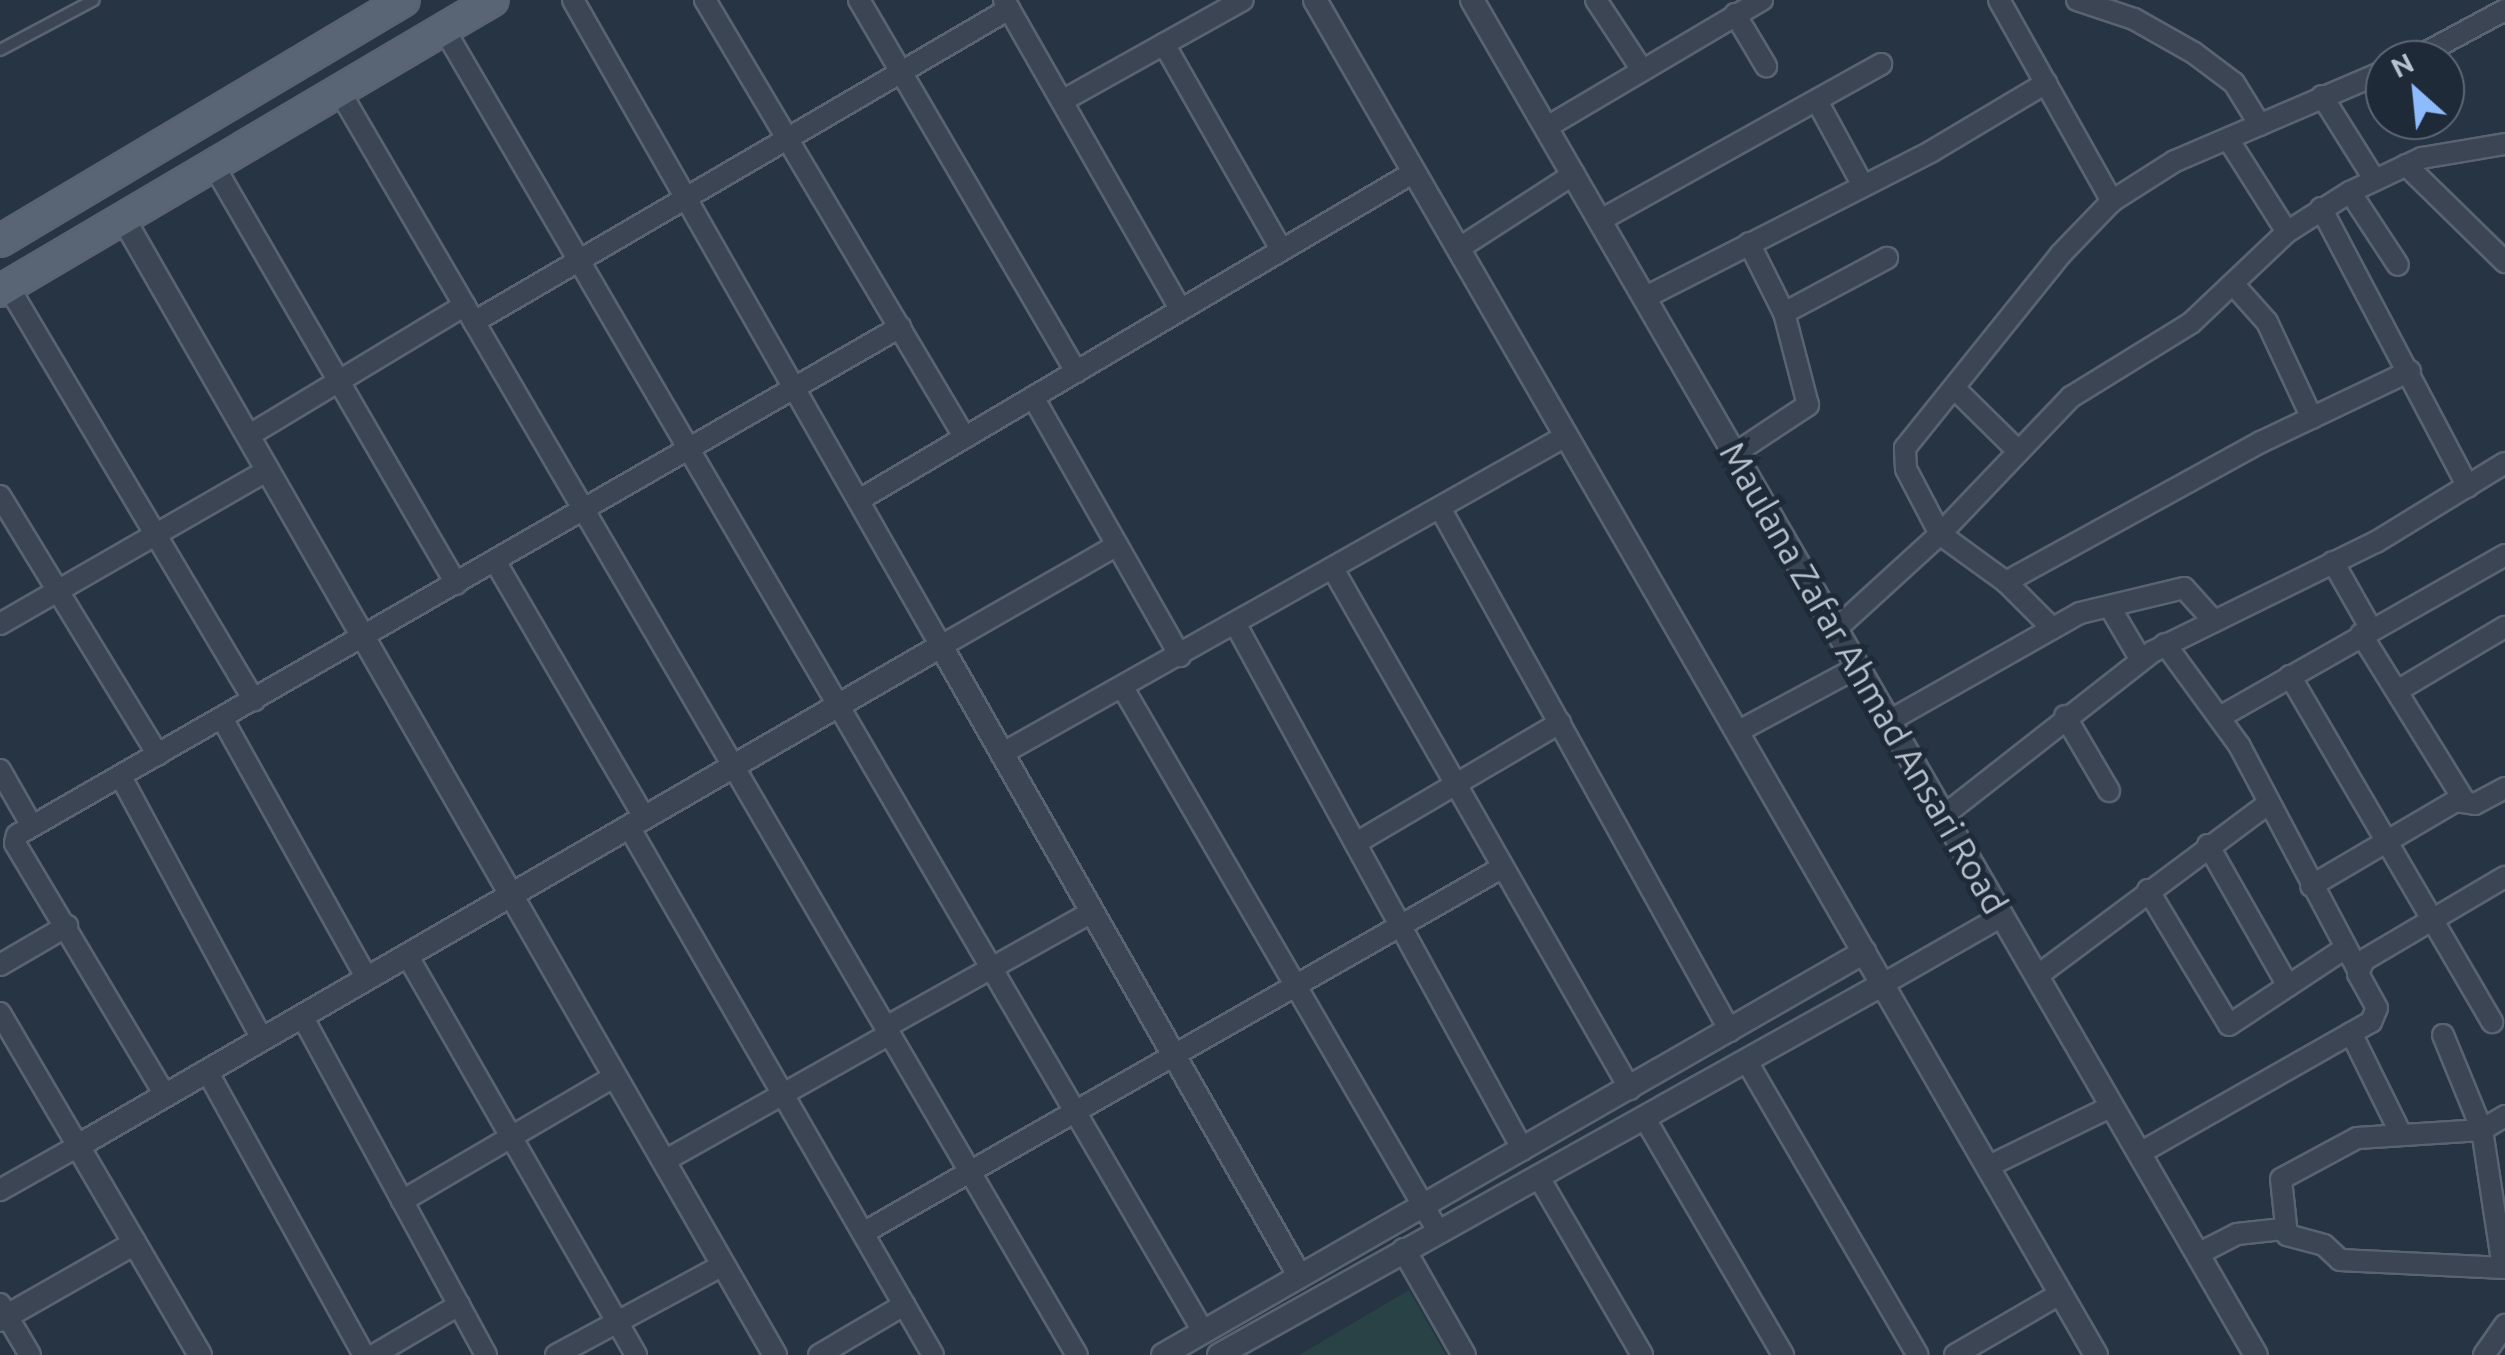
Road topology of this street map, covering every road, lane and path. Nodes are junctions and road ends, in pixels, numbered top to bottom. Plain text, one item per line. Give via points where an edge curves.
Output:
1 (94, 0) edge
2 (492, 0) edge
3 (573, 0) edge
4 (705, 0) edge
5 (859, 0) edge
6 (1242, 0) edge
7 (1316, 0) edge
8 (1472, 0) edge
9 (1596, 0) edge
10 (1762, 0) edge
11 (1999, 0) edge
12 (2077, 0) edge
13 (388, 4) edge
14 (1006, 5) edge
15 (2505, 10) edge
16 (1735, 14) junction
17 (444, 29) junction
18 (2449, 40) edge
19 (1164, 44) junction
20 (1, 48) edge
21 (1881, 64) dead end
22 (1766, 66) dead end
23 (1640, 67) junction
24 (902, 72) junction
25 (2365, 79) edge
26 (2046, 83) junction
27 (340, 92) junction
28 (2322, 96) junction
29 (1817, 100) junction
30 (1062, 102) junction
31 (2260, 125) junction
32 (1547, 127) junction
33 (788, 139) junction
34 (2228, 139) junction
35 (2505, 144) edge
36 (2406, 165) junction
37 (214, 166) junction
38 (1414, 172) junction
39 (1574, 174) junction
40 (2374, 179) junction
41 (1861, 182) junction
42 (2350, 192) junction
43 (688, 197) junction
44 (2112, 201) junction
45 (2321, 208) junction
46 (123, 218) junction
47 (1599, 221) junction
48 (2287, 232) junction
49 (0, 241) edge
50 (1749, 243) junction
51 (1458, 248) junction
52 (1281, 249) junction
53 (1887, 258) dead end
54 (580, 260) junction
55 (2505, 262) edge
56 (2398, 266) dead end
57 (2233, 284) junction
58 (4, 289) edge
59 (1644, 298) junction
60 (1180, 310) junction
61 (1784, 313) junction
62 (470, 314) junction
63 (900, 327) junction
64 (2410, 371) junction
65 (1076, 372) junction
66 (337, 385) junction
67 (795, 387) junction
68 (1954, 388) junction
69 (1034, 397) junction
70 (2312, 418) junction
71 (248, 436) junction
72 (1566, 436) junction
73 (965, 438) junction
74 (690, 448) junction
75 (2018, 451) junction
76 (1734, 454) junction
77 (2505, 463) edge
78 (268, 470) junction
79 (2468, 487) junction
80 (0, 496) edge
81 (859, 500) junction
82 (1440, 508) junction
83 (584, 510) junction
84 (1940, 534) junction
85 (154, 535) junction
86 (1117, 545) junction
87 (2505, 555) edge
88 (495, 561) junction
89 (2333, 562) junction
90 (1333, 569) junction
91 (2006, 582) junction
92 (456, 584) junction
93 (57, 591) junction
94 (2111, 608) junction
95 (2212, 619) junction
96 (0, 624) edge
97 (1236, 624) junction
98 (2505, 627) edge
99 (2051, 628) junction
100 (1836, 629) junction
101 (2366, 632) junction
102 (363, 637) junction
103 (2165, 644) junction
104 (942, 646) junction
105 (1180, 656) junction
106 (2141, 660) junction
107 (1858, 666) junction
108 (2290, 676) junction
109 (1123, 688) junction
110 (2397, 691) junction
111 (254, 700) junction
112 (839, 705) junction
113 (2065, 716) junction
114 (222, 718) junction
115 (2220, 718) junction
116 (1889, 721) junction
117 (1560, 723) junction
118 (1737, 732) junction
119 (1003, 753) junction
120 (158, 755) junction
121 (734, 766) junction
122 (0, 770) edge
123 (121, 776) junction
124 (1457, 786) junction
125 (2505, 788) edge
126 (2110, 791) dead end
127 (2464, 800) junction
128 (2269, 803) junction
129 (1942, 816) junction
130 (636, 823) junction
131 (15, 837) edge
132 (2385, 842) junction
133 (1356, 843) junction
134 (2208, 846) junction
135 (1503, 868) junction
136 (2505, 877) edge
137 (2311, 886) junction
138 (2148, 890) junction
139 (511, 895) junction
140 (1092, 912) junction
141 (2002, 916) junction
142 (2430, 920) junction
143 (67, 926) junction
144 (1401, 926) junction
145 (2344, 949) junction
146 (1864, 952) junction
147 (407, 955) junction
148 (0, 965) edge
149 (991, 966) junction
150 (2358, 970) junction
151 (2037, 976) junction
152 (367, 978) junction
153 (1883, 984) junction
154 (1296, 985) junction
155 (2288, 986) junction
156 (0, 1013) edge
157 (302, 1016) junction
158 (2492, 1022) dead end
159 (888, 1030) junction
160 (1730, 1030) junction
161 (2351, 1033) junction
162 (2443, 1035) dead end
163 (262, 1039) junction
164 (1174, 1055) junction
165 (1746, 1060) junction
166 (207, 1071) junction
167 (615, 1076) junction
168 (1630, 1089) junction
169 (165, 1094) junction
170 (784, 1095) junction
171 (2112, 1106) junction
172 (1076, 1111) junction
173 (2505, 1116) edge
174 (1644, 1117) junction
175 (2482, 1130) junction
176 (2400, 1132) junction
177 (510, 1137) junction
178 (78, 1146) junction
179 (1524, 1150) junction
180 (2140, 1154) junction
181 (666, 1160) junction
182 (1988, 1168) junction
183 (970, 1172) junction
184 (1538, 1176) junction
185 (0, 1190) edge
186 (402, 1201) junction
187 (1422, 1203) junction
188 (2284, 1229) junction
189 (1438, 1231) junction
190 (862, 1233) junction
191 (134, 1244) junction
192 (1404, 1250) junction
193 (2198, 1254) junction
194 (724, 1266) junction
195 (2504, 1267) edge
196 (1299, 1274) junction
197 (2060, 1294) junction
198 (459, 1305) junction
199 (904, 1305) junction
200 (2, 1314) edge
201 (616, 1322) junction
202 (2505, 1325) edge
203 (1203, 1331) junction
204 (30, 1355) edge
205 (200, 1355) edge
206 (364, 1355) edge
207 (374, 1355) edge
208 (486, 1355) edge
209 (556, 1355) edge
210 (636, 1355) edge
211 (774, 1355) edge
212 (820, 1355) edge
213 (933, 1355) edge
214 (1078, 1355) edge
215 (1163, 1355) edge
216 (1219, 1355) edge
217 (1464, 1355) edge
218 (1642, 1355) edge
219 (1783, 1355) edge
220 (1918, 1355) edge
221 (1956, 1355) edge
222 (2096, 1355) edge
223 (2256, 1355) edge
224 (2484, 1355) edge

1 - 20 lane
2 - 17 main road
3 - 43 street
4 - 33 street
5 - 24 street
6 - 19 street
7 - 38 street
8 - 32 street, Maulana Zafar Ahmad Ansari Road
9 - 23 street
10 - 16 street
11 - 26 street
12 - 31 street via 2134,19 2194,54 2234,83
13 - 49 main road
14 - 24 street
14 - 30 street
15 - 18 street
16 - 22 street
16 - 23 street
17 - 27 main road
17 - 54 street
19 - 30 street
19 - 52 street
21 - 29 street
23 - 32 street
24 - 33 street
24 - 65 street
25 - 28 street
26 - 41 street via 1932,151
26 - 44 street
27 - 37 main road
27 - 62 street
28 - 31 street
28 - 40 street
29 - 41 street
29 - 47 street
30 - 60 street
31 - 34 street
32 - 39 street, Maulana Zafar Ahmad Ansari Road
33 - 43 street
33 - 63 street
34 - 44 street via 2176,161
34 - 48 street
35 - 36 street
36 - 40 street
36 - 55 street
37 - 46 main road
37 - 66 street
38 - 51 street
38 - 52 street
39 - 47 street, Maulana Zafar Ahmad Ansari Road
39 - 51 street
40 - 42 street
41 - 50 street
42 - 45 street
42 - 56 street
43 - 54 street
43 - 67 street
44 - 68 street
45 - 48 street
45 - 64 street
46 - 58 main road
46 - 71 street
47 - 59 street, Maulana Zafar Ahmad Ansari Road
48 - 57 street
50 - 59 street
50 - 61 street
51 - 72 street
52 - 60 street
53 - 61 street
54 - 62 street
54 - 74 street
57 - 70 street via 2266,322
57 - 75 street via 2192,323 2090,381
58 - 85 street
59 - 76 street, Maulana Zafar Ahmad Ansari Road
60 - 65 street
61 - 76 street via 1808,406
62 - 66 street
62 - 83 street
63 - 67 street
63 - 73 street
64 - 70 street
64 - 79 street
65 - 69 street
66 - 71 street
66 - 92 street
67 - 74 street
67 - 81 street
68 - 75 street
68 - 84 street via 1903,460
69 - 73 street
69 - 86 street
70 - 91 street
71 - 78 street
72 - 82 street
72 - 118 street
73 - 81 street
74 - 83 street
74 - 112 street
75 - 84 street
76 - 100 street, Maulana Zafar Ahmad Ansari Road
77 - 79 street
78 - 85 street
78 - 102 street
79 - 89 street
80 - 93 street
81 - 104 street
82 - 90 street
82 - 117 street
83 - 88 street
83 - 121 street
84 - 91 street
84 - 100 street
85 - 93 street
85 - 111 street
86 - 104 street
86 - 105 street
87 - 101 street
88 - 92 street
88 - 130 street
89 - 95 street
89 - 101 street
90 - 97 street
90 - 124 street
91 - 99 street
92 - 102 street
93 - 96 street
93 - 120 street
94 - 95 street via 2184,588
94 - 99 street via 2080,612
94 - 106 street
95 - 103 street
97 - 105 street
97 - 133 street
98 - 110 street
99 - 116 street
100 - 107 street, Maulana Zafar Ahmad Ansari Road
101 - 108 street
101 - 110 street
102 - 111 street
102 - 139 street
103 - 106 street
103 - 115 street
104 - 112 street
104 - 119 street
105 - 109 street
106 - 113 street
107 - 116 street, Maulana Zafar Ahmad Ansari Road
107 - 118 street
108 - 115 street
108 - 132 street
109 - 119 street
109 - 154 street
110 - 127 street
111 - 114 street
112 - 121 street
112 - 149 street
113 - 126 street
113 - 129 street
114 - 120 street
114 - 152 street
115 - 128 street
116 - 129 street, Maulana Zafar Ahmad Ansari Road
117 - 124 street
117 - 160 street
118 - 146 street
119 - 140 street
120 - 123 street
121 - 130 street
121 - 159 street
122 - 131 street
123 - 131 street
123 - 163 street
124 - 133 street
124 - 135 street
125 - 127 street via 2481,802
127 - 132 street
128 - 134 street
128 - 137 street
129 - 141 street, Maulana Zafar Ahmad Ansari Road
130 - 139 street
130 - 170 street
131 - 143 street
132 - 137 street
132 - 142 street
133 - 144 street
134 - 138 street
134 - 155 street
135 - 144 street
135 - 168 street
136 - 142 street
137 - 145 street
138 - 151 street
138 - 155 street via 2229,1026
139 - 147 street
139 - 167 street
140 - 149 street
140 - 164 street
141 - 151 street, Maulana Zafar Ahmad Ansari Road
141 - 153 street
142 - 150 street
142 - 158 street
143 - 148 street
143 - 169 street
144 - 154 street
144 - 179 street
145 - 150 street
145 - 155 street
146 - 153 street
146 - 160 street
147 - 152 street
147 - 177 street
149 - 159 street
149 - 172 street
150 - 161 street via 2378,1014
151 - 171 street, Maulana Zafar Ahmad Ansari Road
152 - 157 street
153 - 165 street
153 - 182 street
154 - 164 street
154 - 187 street
156 - 178 street
157 - 163 street
157 - 186 street
159 - 170 street
159 - 183 street
160 - 168 street
161 - 176 street
161 - 180 street
162 - 175 street
163 - 166 street
164 - 172 street
164 - 196 street
165 - 174 street
165 - 220 street
166 - 169 street
166 - 206 street
167 - 177 street
167 - 181 street
168 - 179 street
169 - 178 street
170 - 181 street
170 - 190 street
171 - 180 street, Maulana Zafar Ahmad Ansari Road
171 - 182 street
172 - 183 street
172 - 203 street
173 - 175 street
174 - 184 street
174 - 219 street
175 - 176 street
175 - 195 street
176 - 188 street via 2348,1141 2283,1175
177 - 186 street
177 - 201 street
178 - 185 street
178 - 191 street
179 - 187 street
180 - 193 street, Maulana Zafar Ahmad Ansari Road
181 - 194 street
182 - 197 street
183 - 190 street
183 - 214 street
184 - 189 street
184 - 218 street
186 - 198 street
187 - 189 street
187 - 196 street
188 - 193 street via 2237,1234
188 - 195 street via 2292,1240 2324,1245 2340,1260
189 - 192 street
190 - 199 street
191 - 200 street
191 - 205 street
192 - 216 street
192 - 217 street
193 - 223 street, Maulana Zafar Ahmad Ansari Road
194 - 201 street
194 - 211 street
196 - 203 street
197 - 221 street
197 - 222 street
198 - 207 street
198 - 208 street
199 - 212 street
199 - 213 street
200 - 204 street
201 - 209 street
201 - 210 street
202 - 224 street
203 - 215 street

